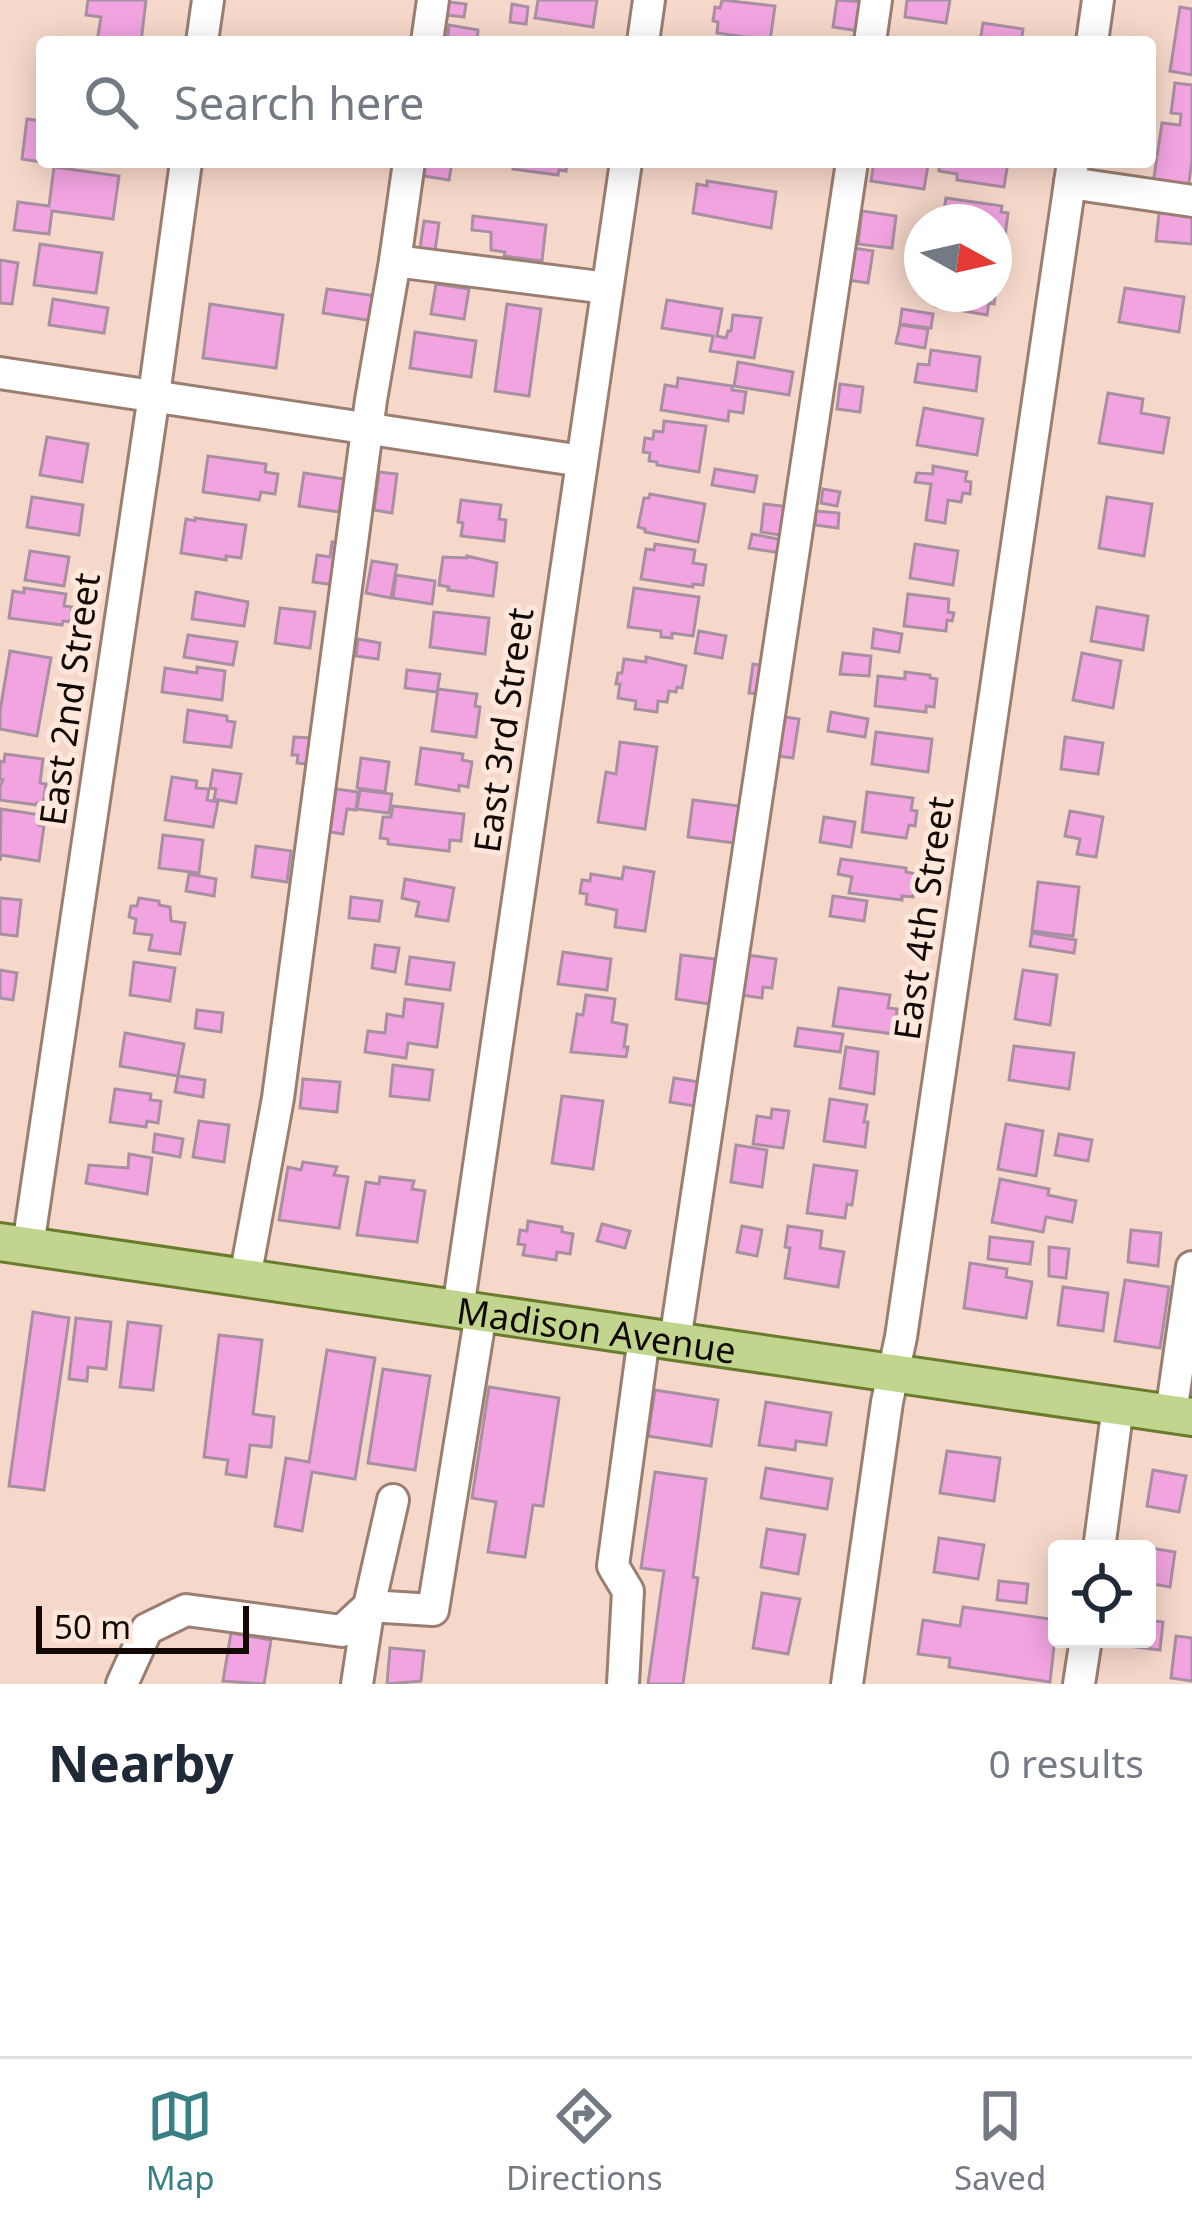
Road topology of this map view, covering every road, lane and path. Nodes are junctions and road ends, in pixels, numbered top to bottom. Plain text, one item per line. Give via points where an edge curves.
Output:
1 (208, 0) edge
2 (434, 0) edge
3 (650, 0) edge
4 (876, 0) edge
5 (1098, 0) edge
6 (203, 36) edge
7 (428, 36) edge
8 (644, 36) edge
9 (871, 36) edge
10 (1093, 36) edge
11 (185, 168) edge
12 (408, 168) edge
13 (625, 168) edge
14 (851, 168) edge
15 (1072, 173) edge
16 (1192, 201) edge
17 (395, 261) junction
18 (607, 288) junction
19 (0, 373) edge
20 (154, 395) junction
21 (368, 428) junction
22 (582, 461) junction
23 (14, 1244) edge
24 (1192, 1267) edge
25 (245, 1278) junction
26 (470, 1311) junction
27 (660, 1339) junction
28 (895, 1374) junction
29 (1118, 1406) junction
30 (1181, 1416) edge
31 (393, 1500) dead end
32 (1100, 1540) edge
33 (369, 1606) junction
34 (1085, 1648) edge
35 (122, 1684) edge
36 (357, 1684) edge
37 (623, 1684) edge
38 (847, 1684) edge
39 (1079, 1684) edge

1 - 6 street
2 - 7 street
3 - 8 street
4 - 9 street
5 - 10 street
11 - 20 street, East 2nd Street
12 - 17 street
13 - 18 street, East 3rd Street
14 - 27 street
15 - 16 street
15 - 28 street, East 4th Street
17 - 18 street
17 - 21 street
18 - 22 street, East 3rd Street
19 - 20 street
20 - 21 street
20 - 23 street, East 2nd Street
21 - 22 street
21 - 25 street via 278,1098
22 - 26 street, East 3rd Street
23 - 25 main road, Madison Avenue
24 - 30 street
25 - 26 main road, Madison Avenue
26 - 27 main road, Madison Avenue
26 - 33 street, East 3rd Street via 434,1610
27 - 28 main road, Madison Avenue
27 - 37 street via 613,1567 628,1591
28 - 29 main road, Madison Avenue
28 - 38 street, East 4th Street
29 - 30 main road, Madison Avenue
29 - 32 street
31 - 33 street
33 - 35 street via 343,1631 186,1610 147,1629
33 - 36 street
34 - 39 street

